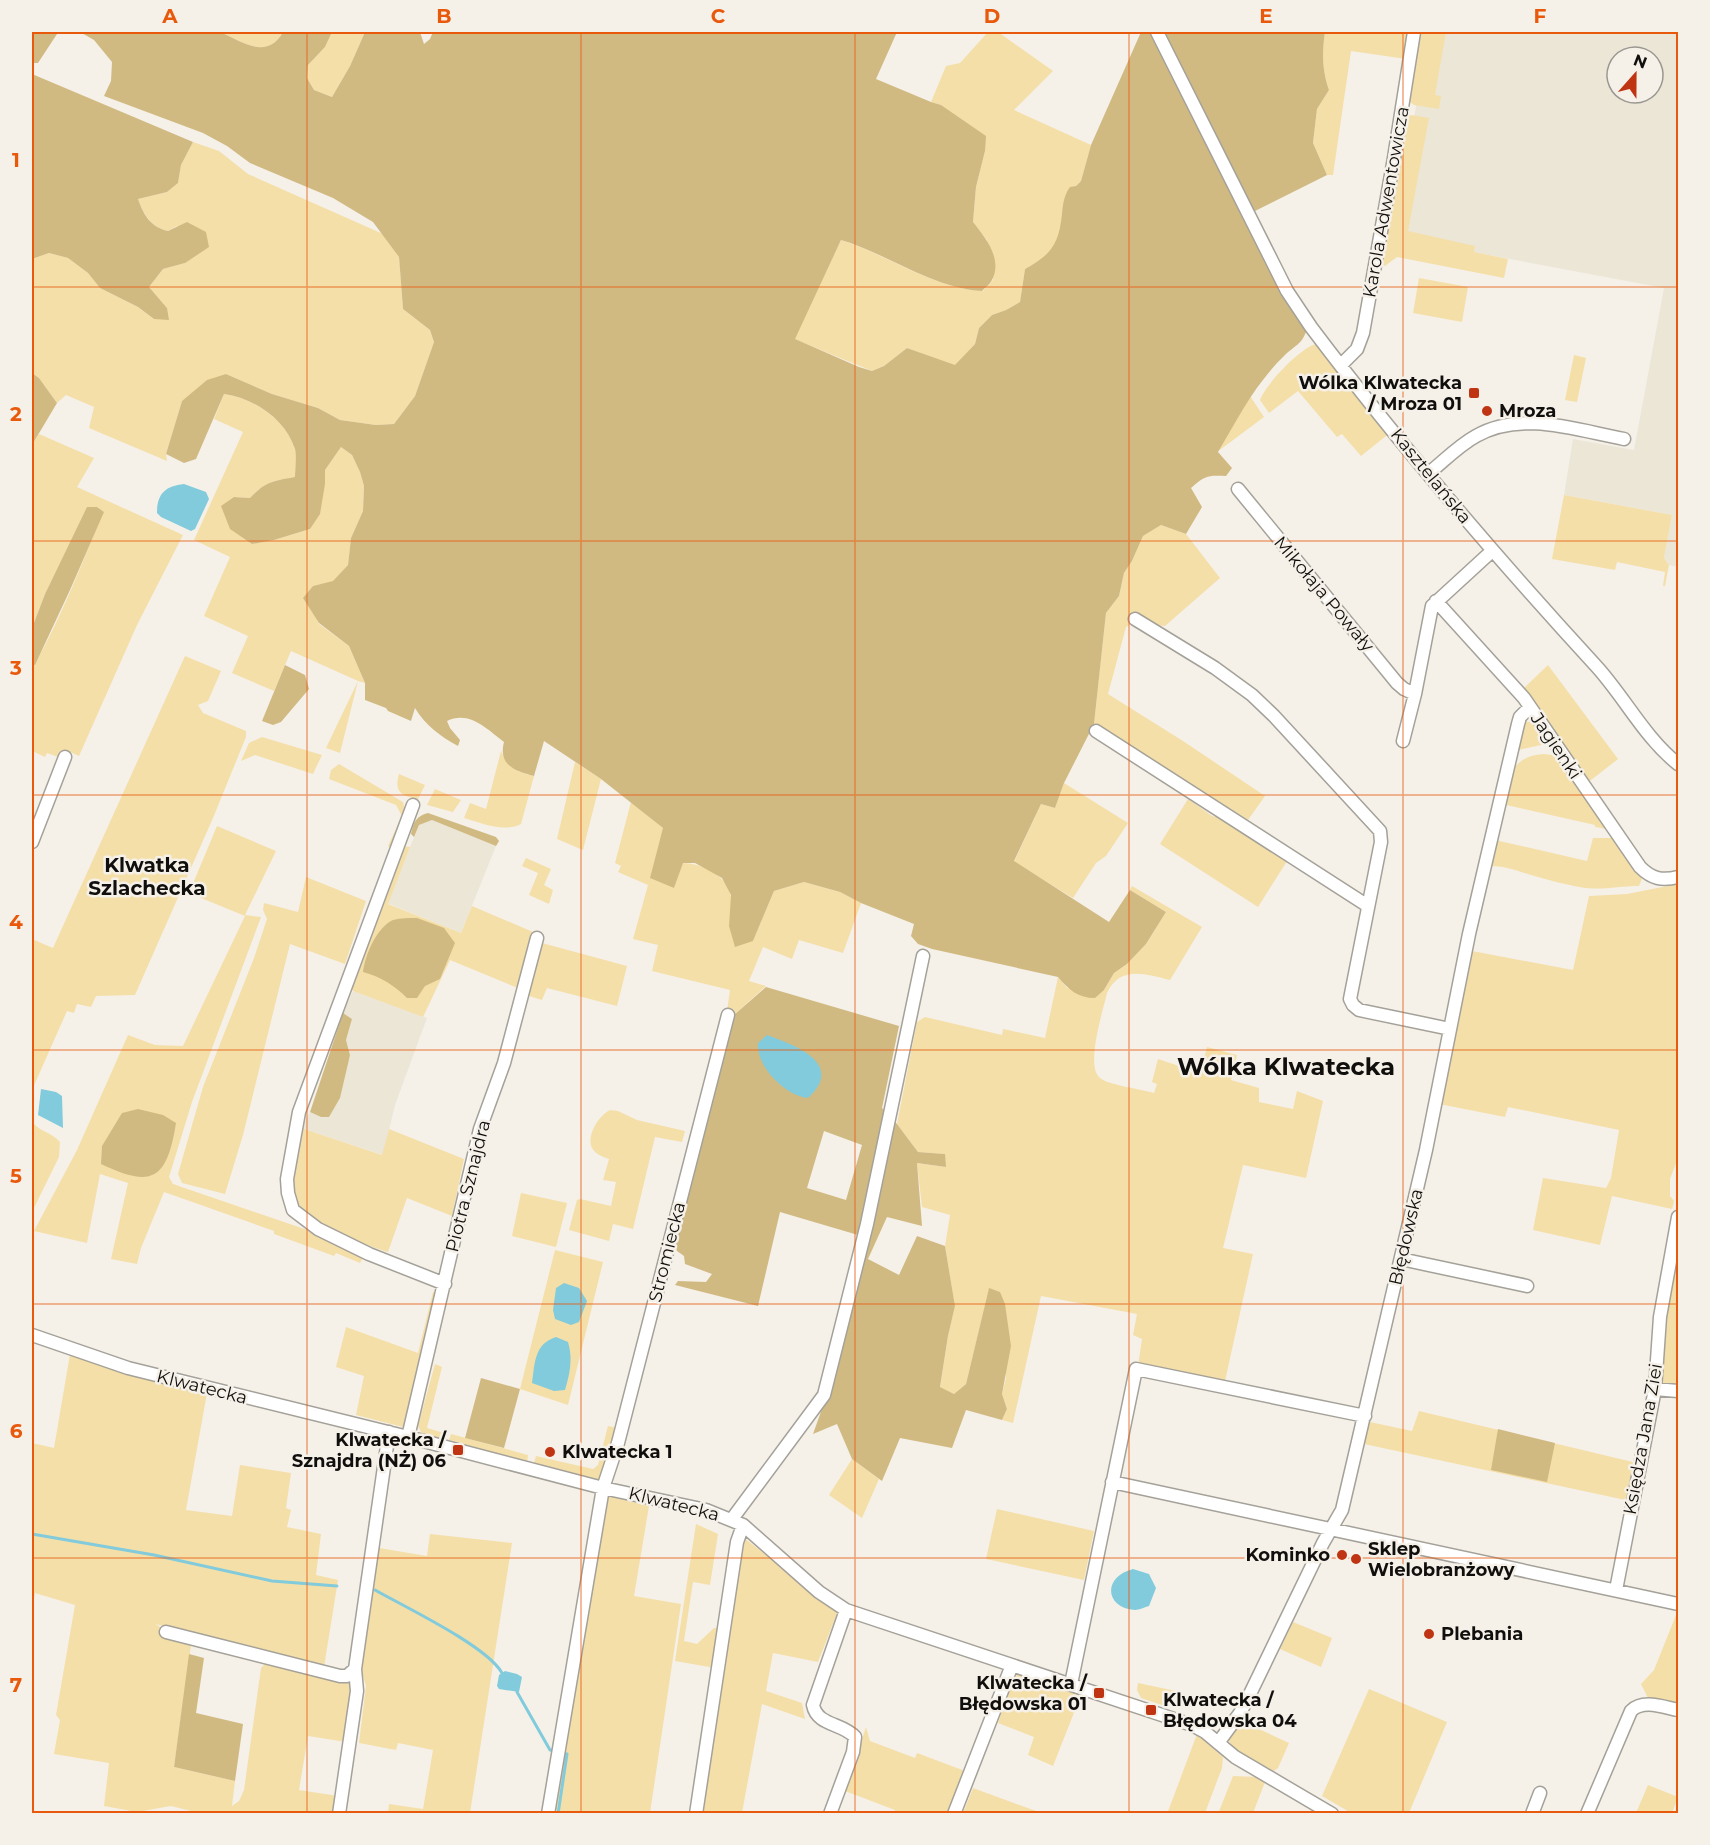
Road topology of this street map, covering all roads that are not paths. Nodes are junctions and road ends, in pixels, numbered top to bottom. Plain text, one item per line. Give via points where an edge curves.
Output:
1 (1157, 32) edge
2 (1414, 32) edge
3 (1341, 365) junction
4 (1624, 439) dead end
5 (1429, 473) junction
6 (1238, 489) dead end
7 (1492, 551) junction
8 (1436, 601) junction
9 (1135, 619) dead end
10 (1415, 694) junction
11 (1530, 707) junction
12 (1096, 731) dead end
13 (1403, 741) dead end
14 (65, 757) dead end
15 (1678, 764) edge
16 (414, 805) dead end
17 (32, 842) edge
18 (1678, 877) edge
19 (1368, 906) junction
20 (537, 938) dead end
21 (923, 956) dead end
22 (728, 1016) dead end
23 (1450, 1029) junction
24 (1678, 1217) edge
25 (1401, 1259) junction
26 (445, 1284) junction
27 (1527, 1286) dead end
28 (32, 1335) edge
29 (1655, 1389) junction
30 (1678, 1391) edge
31 (1365, 1416) junction
32 (389, 1432) junction
33 (408, 1437) junction
34 (1112, 1482) junction
35 (603, 1488) junction
36 (737, 1522) junction
37 (1331, 1530) junction
38 (1616, 1590) junction
39 (1678, 1604) edge
40 (846, 1610) junction
41 (166, 1632) dead end
42 (1012, 1665) junction
43 (355, 1670) junction
44 (1071, 1684) junction
45 (1678, 1710) edge
46 (1218, 1743) junction
47 (1540, 1793) dead end
48 (339, 1814) edge
49 (548, 1814) edge
50 (696, 1814) edge
51 (830, 1814) edge
52 (954, 1814) edge
53 (1332, 1814) edge
54 (1532, 1814) edge
55 (1587, 1814) edge

1 - 3 street, Kasztelańska via 1287,291
2 - 3 street, Karola Adwentowicza via 1363,333 1357,349
3 - 5 street, Kasztelańska
4 - 5 street via 1540,423 1508,424 1474,436
5 - 7 street, Kasztelańska
6 - 10 street, Mikołaja Powały via 1397,683
7 - 8 street
7 - 15 street, Kasztelańska via 1600,670
8 - 10 street via 1430,613
8 - 11 street, Jagienki
9 - 19 street via 1252,695 1376,826 1382,837
10 - 13 street
11 - 18 street, Jagienki via 1640,867 1659,879
11 - 23 street, Błędowska via 1518,724
12 - 19 street
14 - 17 street
16 - 26 street via 299,1113 287,1179 293,1210 318,1229
19 - 23 street via 1350,992 1353,1005 1368,1012
20 - 26 street, Piotra Sznajdra via 504,1063 480,1129
21 - 36 street via 867,1224 824,1395
22 - 35 street, Stromiecka
23 - 25 street, Błędowska
24 - 29 street, Księdza Jana Ziei via 1660,1317
25 - 27 street
25 - 31 street, Błędowska
26 - 33 street, Piotra Sznajdra
28 - 32 street, Klwatecka via 128,1368
29 - 30 street
29 - 38 street, Księdza Jana Ziei
31 - 34 street via 1136,1369
31 - 37 street, Błędowska via 1342,1510
32 - 33 street, Klwatecka
32 - 43 street
33 - 35 street, Klwatecka
34 - 37 street
34 - 44 street
35 - 36 street, Klwatecka via 706,1510
35 - 49 street, Stromiecka
36 - 40 street, Klwatecka
36 - 50 street
37 - 38 street
37 - 46 street, Błędowska via 1240,1713
38 - 39 street
40 - 42 street, Klwatecka
40 - 51 street via 813,1705 823,1720 855,1737
41 - 43 street via 340,1676
42 - 44 street, Klwatecka
42 - 52 street
43 - 48 street via 357,1691
44 - 46 street, Klwatecka via 1192,1725
45 - 55 street via 1641,1704 1631,1711
46 - 53 street, Klwatecka
47 - 54 street

